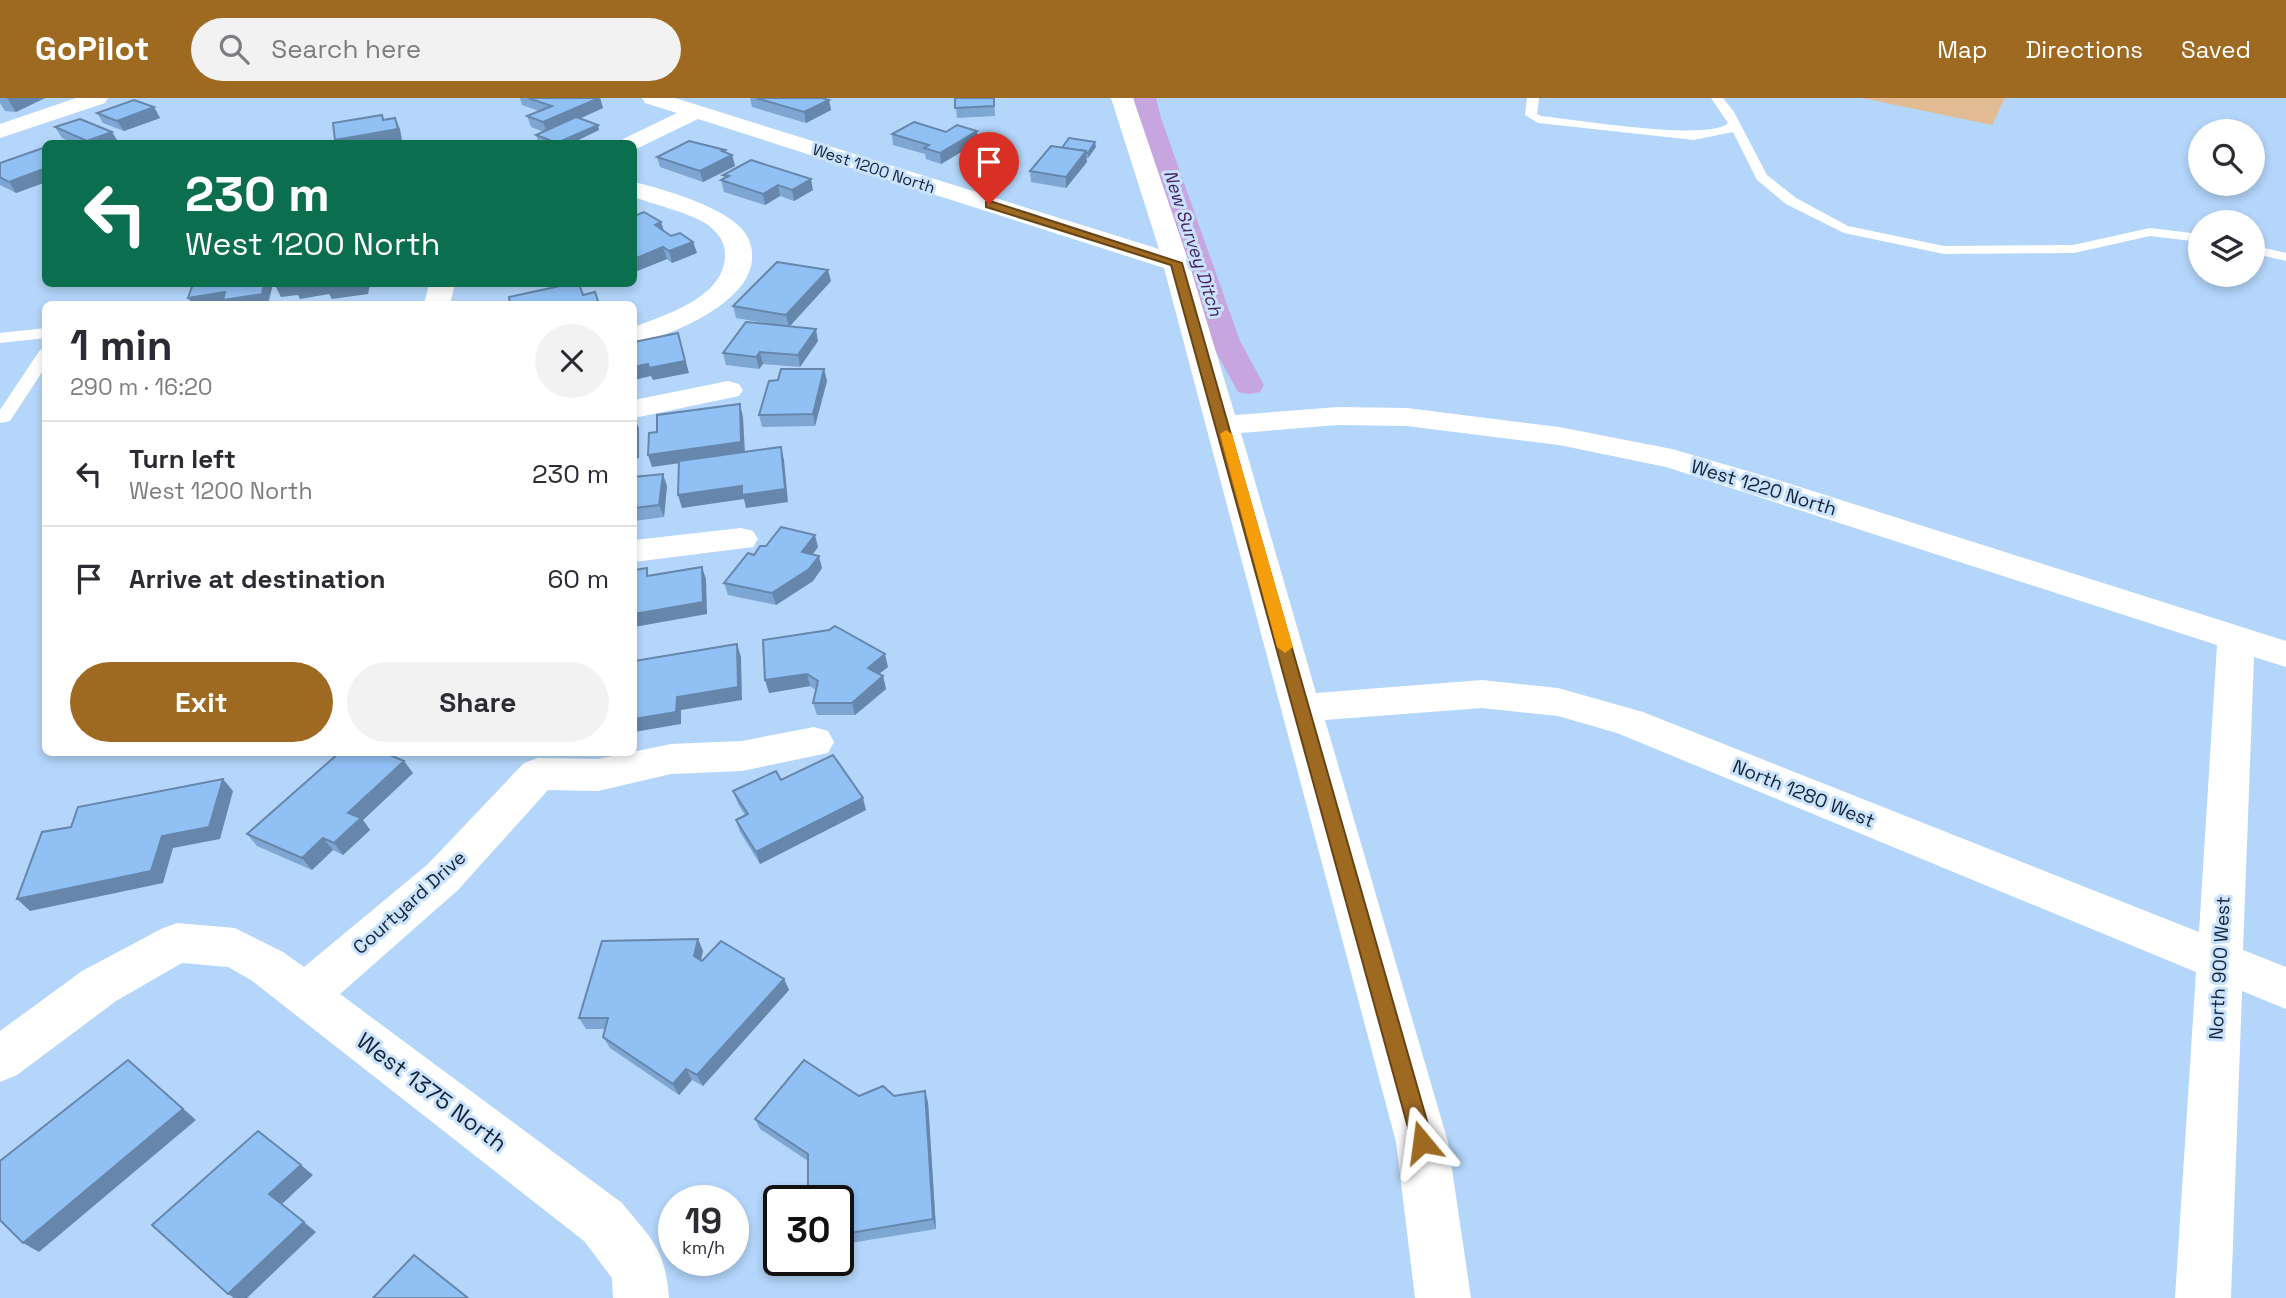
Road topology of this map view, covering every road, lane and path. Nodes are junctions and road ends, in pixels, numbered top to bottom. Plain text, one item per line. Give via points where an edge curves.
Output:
1 (97, 98) edge
2 (653, 98) edge
3 (1122, 98) edge
4 (1533, 98) edge
5 (1717, 98) edge
6 (695, 112) junction
7 (1734, 124) junction
8 (0, 131) edge
9 (637, 141) edge
10 (637, 190) edge
11 (2188, 237) edge
12 (2265, 252) edge
13 (2286, 257) edge
14 (1176, 263) junction
15 (42, 333) edge
16 (637, 335) edge
17 (0, 338) edge
18 (42, 359) edge
19 (728, 390) dead end
20 (637, 408) edge
21 (0, 418) edge
22 (1223, 425) junction
23 (741, 539) dead end
24 (637, 551) edge
25 (2236, 639) junction
26 (2286, 654) edge
27 (1302, 708) junction
28 (814, 742) dead end
29 (536, 763) edge
30 (2220, 961) junction
31 (2286, 988) edge
32 (305, 995) junction
33 (0, 1059) edge
34 (640, 1298) edge
35 (1443, 1298) edge
36 (2203, 1298) edge

1 - 8 street
2 - 6 street, West 1200 North
3 - 14 street
4 - 7 lane via 1531,115 1538,119 1694,136 1726,132
5 - 7 lane
6 - 9 street
6 - 14 street, West 1200 North
7 - 11 lane via 1762,177 1791,201 1844,229 1944,250 2074,249 2150,232
10 - 16 street via 714,218 736,239 739,259 730,282 707,303
12 - 13 lane
14 - 22 street
15 - 17 lane
18 - 21 lane
19 - 20 street
22 - 25 street, West 1220 North via 1338,416 1407,418 1559,436 1672,459
22 - 27 street
23 - 24 street
25 - 26 street, West 1220 North
25 - 30 street, North 900 West
27 - 30 street, North 1280 West via 1482,694 1558,702 1629,722
27 - 35 street via 1422,1142
28 - 29 street via 743,756 671,759 598,775
29 - 32 street, Courtyard Drive via 443,877
30 - 31 street, North 1280 West
30 - 36 street, North 900 West
32 - 33 street, West 1375 North via 267,965 235,948 177,943 99,986
32 - 34 street, West 1375 North via 603,1222 639,1268

